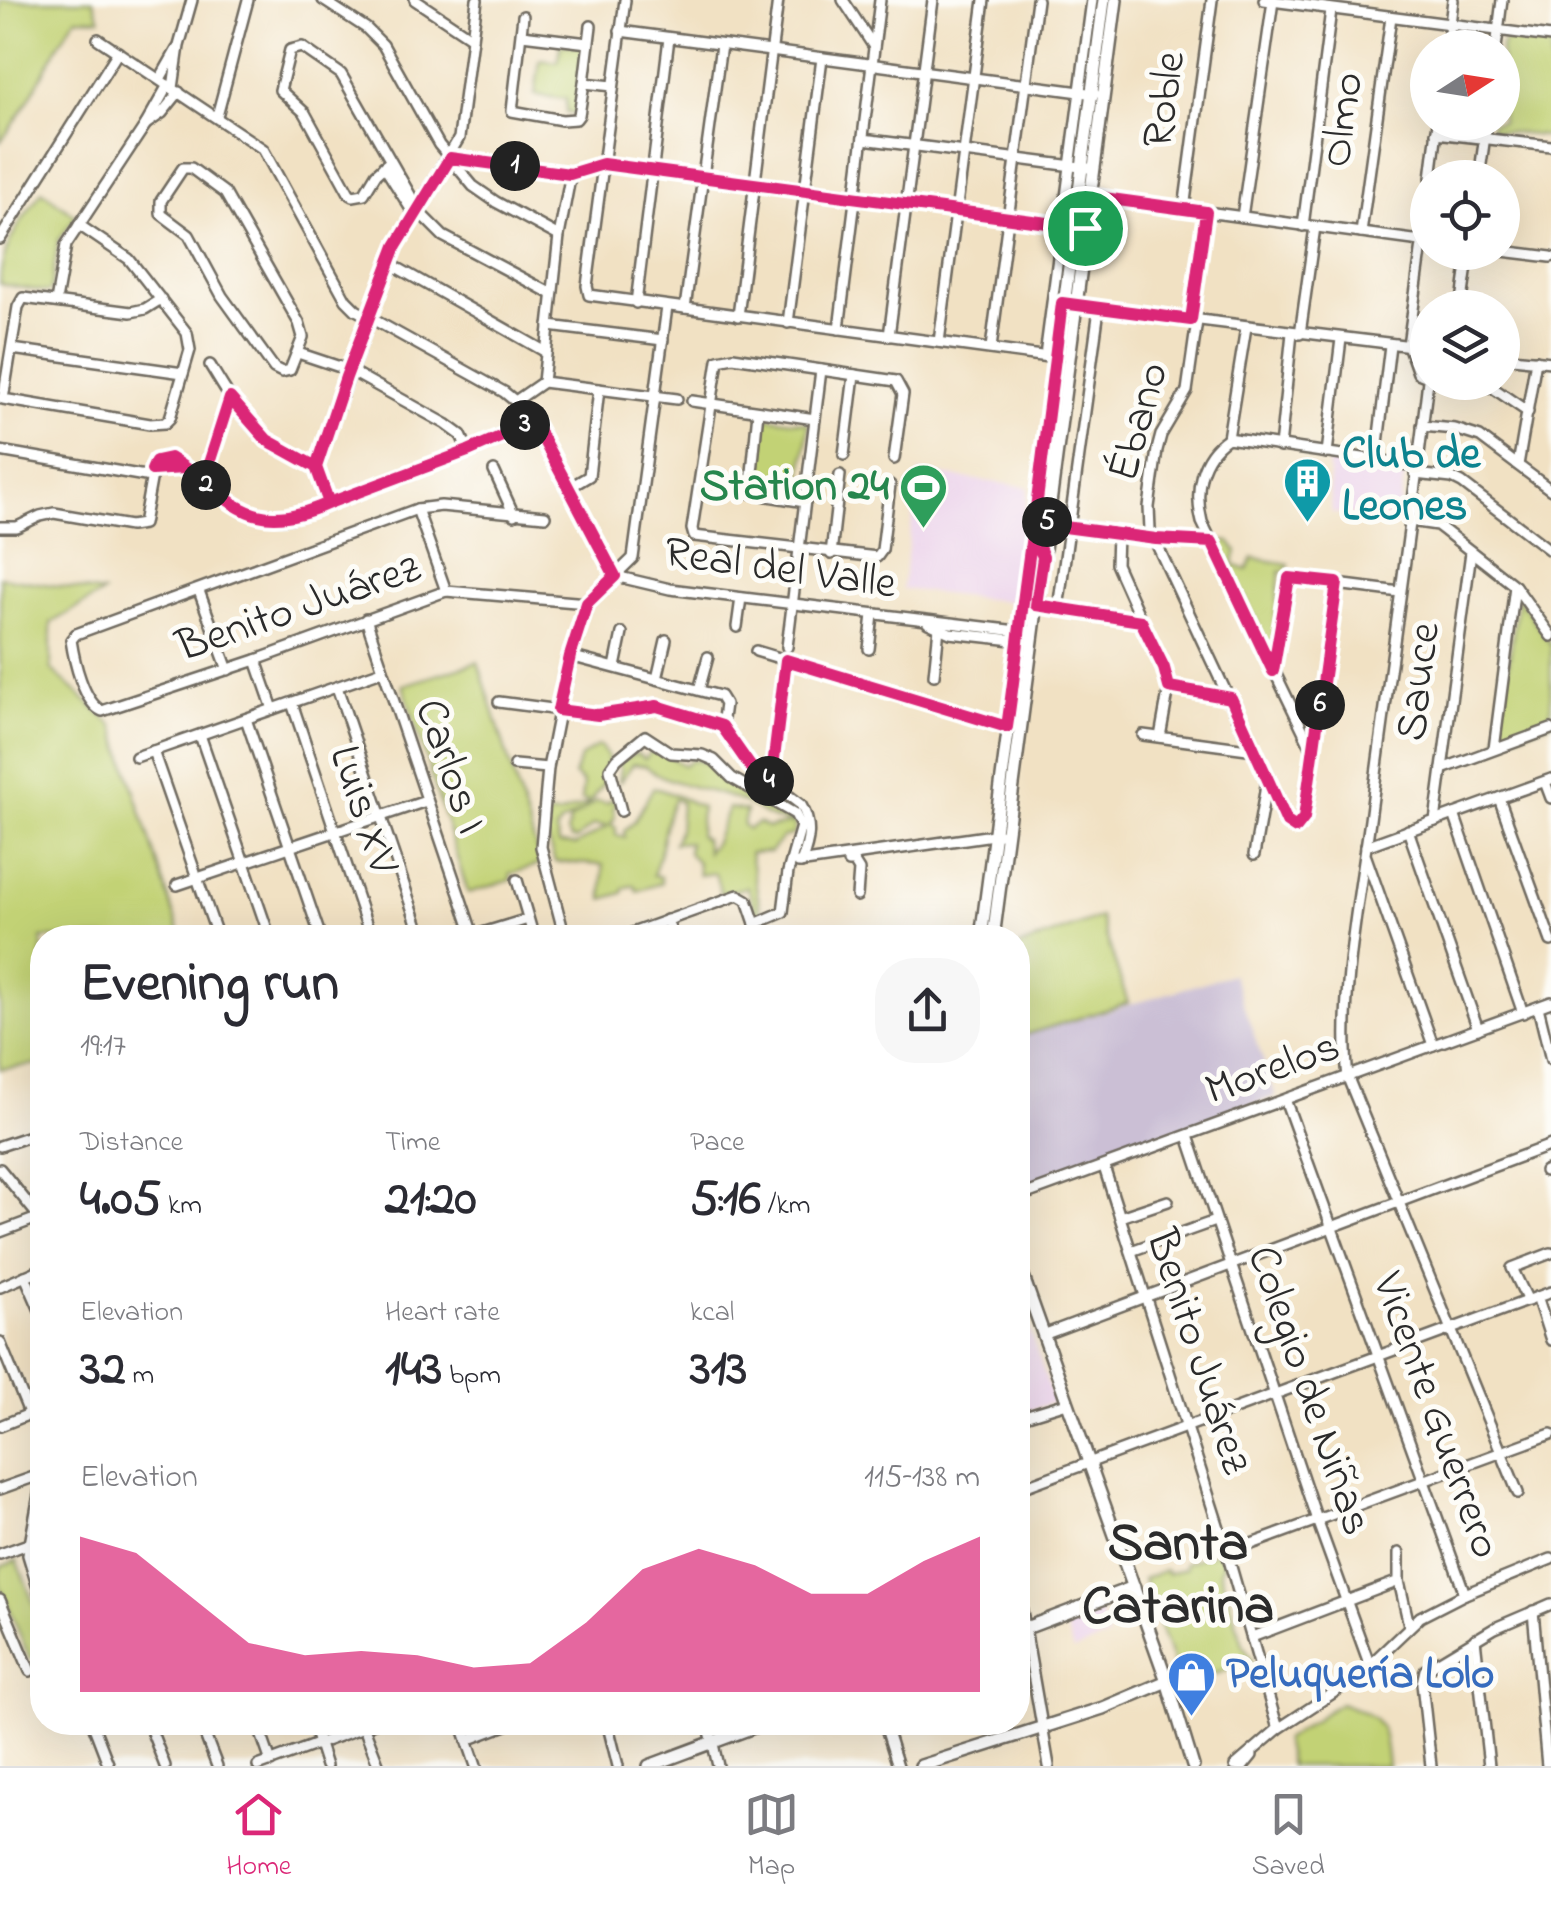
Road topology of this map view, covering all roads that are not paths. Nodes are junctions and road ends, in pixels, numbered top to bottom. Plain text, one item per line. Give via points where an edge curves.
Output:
1 (192, 0) edge
2 (248, 0) edge
3 (323, 0) edge
4 (414, 0) edge
5 (476, 0) edge
6 (624, 0) edge
7 (778, 0) edge
8 (843, 0) edge
9 (880, 0) edge
10 (932, 0) edge
11 (984, 0) edge
12 (1037, 0) edge
13 (1092, 0) edge
14 (1104, 0) edge
15 (1116, 0) edge
16 (1212, 0) edge
17 (1264, 0) edge
18 (1453, 0) edge
19 (1502, 0) edge
20 (1272, 1) edge
21 (1336, 7) edge
22 (523, 16) dead end
23 (1391, 17) junction
24 (1450, 25) junction
25 (591, 26) dead end
26 (1450, 30) edge
27 (1490, 30) edge
28 (1498, 30) edge
29 (620, 31) junction
30 (1520, 33) edge
31 (522, 36) junction
32 (1551, 37) edge
33 (472, 38) junction
34 (669, 38) junction
35 (98, 39) dead end
36 (588, 43) junction
37 (721, 44) junction
38 (179, 46) junction
39 (874, 47) junction
40 (118, 52) junction
41 (770, 52) junction
42 (822, 58) junction
43 (872, 64) junction
44 (923, 72) junction
45 (974, 79) junction
46 (584, 83) junction
47 (1026, 85) junction
48 (170, 86) junction
49 (612, 86) junction
50 (1091, 93) junction
51 (217, 116) junction
52 (863, 139) junction
53 (1485, 140) joint
54 (914, 145) junction
55 (1551, 146) edge
56 (964, 153) junction
57 (450, 158) junction
58 (1016, 160) junction
59 (1482, 160) edge
60 (387, 164) junction
61 (603, 164) junction
62 (1081, 168) junction
63 (652, 170) junction
64 (570, 174) junction
65 (704, 176) junction
66 (754, 183) junction
67 (804, 190) junction
68 (1083, 196) junction
69 (856, 197) junction
70 (906, 204) junction
71 (1184, 209) junction
72 (956, 210) junction
73 (417, 212) junction
74 (1206, 212) junction
75 (1008, 217) junction
76 (1242, 217) junction
77 (79, 225) junction
78 (1073, 226) junction
79 (1303, 226) junction
80 (1315, 228) junction
81 (1362, 233) junction
82 (559, 236) junction
83 (0, 239) edge
84 (1410, 239) edge
85 (1520, 254) edge
86 (1551, 257) edge
87 (389, 263) junction
88 (1420, 270) edge
89 (552, 294) junction
90 (161, 300) junction
91 (56, 301) junction
92 (636, 303) junction
93 (1069, 304) junction
94 (667, 307) junction
95 (685, 308) junction
96 (1099, 308) junction
97 (738, 316) junction
98 (368, 318) junction
99 (1194, 320) junction
100 (788, 322) junction
101 (550, 326) junction
102 (1246, 327) junction
103 (839, 330) junction
104 (1296, 333) junction
105 (889, 336) junction
106 (1341, 339) junction
107 (663, 340) junction
108 (939, 342) junction
109 (1390, 345) junction
110 (1408, 346) junction
111 (12, 348) junction
112 (991, 348) junction
113 (1410, 351) edge
114 (546, 352) junction
115 (297, 355) junction
116 (1051, 357) junction
117 (1520, 358) edge
118 (1536, 360) junction
119 (1551, 362) edge
120 (210, 366) dead end
121 (822, 370) junction
122 (183, 374) junction
123 (351, 374) junction
124 (854, 376) junction
125 (543, 382) junction
126 (599, 389) junction
127 (656, 396) junction
128 (230, 398) junction
129 (517, 400) junction
130 (677, 400) dead end
131 (1425, 400) edge
132 (1510, 400) edge
133 (692, 401) dead end
134 (710, 404) junction
135 (758, 411) junction
136 (1528, 412) junction
137 (815, 418) junction
138 (1084, 421) junction
139 (534, 422) junction
140 (1060, 424) junction
141 (1422, 426) junction
142 (1228, 438) junction
143 (1280, 447) junction
144 (0, 451) edge
145 (468, 451) junction
146 (1327, 453) junction
147 (844, 455) dead end
148 (894, 459) dead end
149 (1376, 460) junction
150 (1518, 465) junction
151 (316, 467) junction
152 (1416, 470) junction
153 (494, 471) dead end
154 (151, 474) junction
155 (840, 475) dead end
156 (203, 482) junction
157 (890, 486) dead end
158 (567, 489) junction
159 (1551, 490) edge
160 (805, 502) junction
161 (329, 503) junction
162 (418, 510) junction
163 (514, 515) junction
164 (545, 516) dead end
165 (1410, 521) junction
166 (0, 526) edge
167 (1038, 526) junction
168 (1069, 527) junction
169 (1117, 534) junction
170 (1156, 539) junction
171 (1212, 542) junction
172 (799, 549) junction
173 (1551, 551) edge
174 (1471, 552) junction
175 (831, 554) junction
176 (615, 576) junction
177 (1337, 583) junction
178 (1514, 586) junction
179 (199, 591) junction
180 (446, 591) junction
181 (1400, 592) junction
182 (1025, 593) junction
183 (741, 598) junction
184 (587, 603) junction
185 (793, 604) junction
186 (1036, 605) junction
187 (1058, 609) junction
188 (873, 615) junction
189 (366, 620) junction
190 (1141, 621) junction
191 (936, 625) junction
192 (737, 627) dead end
193 (622, 633) dead end
194 (1551, 636) edge
195 (1026, 637) junction
196 (666, 640) dead end
197 (787, 647) dead end
198 (869, 649) dead end
199 (756, 651) dead end
200 (570, 656) junction
201 (708, 656) dead end
202 (256, 660) junction
203 (786, 660) junction
204 (615, 668) junction
205 (228, 670) junction
206 (382, 671) junction
207 (1273, 671) junction
208 (934, 675) dead end
209 (657, 679) junction
210 (338, 687) junction
211 (1169, 687) junction
212 (699, 690) junction
213 (1231, 698) junction
214 (499, 702) dead end
215 (292, 703) junction
216 (272, 710) junction
217 (558, 710) junction
218 (246, 720) junction
219 (722, 726) junction
220 (1007, 727) junction
221 (1551, 729) edge
222 (1143, 734) dead end
223 (200, 735) junction
224 (1160, 738) junction
225 (1494, 749) junction
226 (1255, 750) junction
227 (153, 751) junction
228 (1313, 751) junction
229 (136, 756) dead end
230 (514, 765) dead end
231 (548, 768) junction
232 (1442, 769) junction
233 (1267, 777) junction
234 (1548, 781) edge
235 (771, 783) junction
236 (1499, 798) junction
237 (1551, 798) edge
238 (426, 800) junction
239 (621, 811) dead end
240 (1454, 814) junction
241 (380, 816) junction
242 (1434, 821) junction
243 (1408, 830) junction
244 (335, 832) junction
245 (999, 835) junction
246 (290, 847) junction
247 (1366, 850) junction
248 (1254, 855) dead end
249 (245, 863) junction
250 (795, 863) junction
251 (198, 878) junction
252 (518, 880) dead end
253 (177, 885) dead end
254 (857, 896) dead end
255 (528, 919) junction
256 (667, 920) junction
257 (755, 924) joint
258 (214, 925) edge
259 (266, 925) edge
260 (317, 925) edge
261 (367, 925) edge
262 (418, 925) edge
263 (467, 925) edge
264 (509, 925) edge
265 (530, 925) edge
266 (562, 925) edge
267 (653, 925) edge
268 (669, 925) edge
269 (990, 925) edge
270 (1551, 941) edge
271 (1551, 1002) edge
272 (1538, 1007) junction
273 (1524, 1013) junction
274 (1478, 1029) junction
275 (1434, 1045) junction
276 (1551, 1060) edge
277 (1348, 1078) junction
278 (1286, 1102) junction
279 (30, 1136) edge
280 (1188, 1136) junction
281 (1551, 1144) edge
282 (0, 1146) edge
283 (1104, 1167) junction
284 (0, 1168) edge
285 (1030, 1193) edge
286 (1168, 1200) dead end
287 (1398, 1202) junction
288 (30, 1204) edge
289 (1120, 1217) junction
290 (30, 1221) edge
291 (1215, 1221) junction
292 (1332, 1227) junction
293 (0, 1232) edge
294 (1130, 1250) junction
295 (1551, 1253) edge
296 (1230, 1264) junction
297 (30, 1274) edge
298 (26, 1276) junction
299 (0, 1286) edge
300 (30, 1286) edge
301 (1551, 1292) edge
302 (1145, 1296) junction
303 (1030, 1298) edge
304 (1533, 1299) junction
305 (1448, 1329) junction
306 (1043, 1335) junction
307 (1551, 1340) edge
308 (0, 1342) edge
309 (1377, 1357) junction
310 (1274, 1394) junction
311 (1067, 1403) junction
312 (30, 1414) joint
313 (1030, 1414) edge
314 (0, 1426) edge
315 (1186, 1426) junction
316 (1551, 1434) edge
317 (1501, 1453) junction
318 (1088, 1462) junction
319 (30, 1480) edge
320 (1423, 1482) junction
321 (1030, 1484) edge
322 (0, 1489) edge
323 (1518, 1494) dead end
324 (1317, 1520) junction
325 (30, 1539) edge
326 (29, 1544) junction
327 (1227, 1553) junction
328 (1399, 1553) dead end
329 (0, 1554) edge
330 (1551, 1559) edge
331 (30, 1567) edge
332 (1398, 1581) junction
333 (1134, 1587) junction
334 (1465, 1594) junction
335 (1346, 1599) junction
336 (0, 1600) edge
337 (1551, 1604) edge
338 (1532, 1611) junction
339 (1410, 1625) junction
340 (1030, 1627) edge
341 (1252, 1637) junction
342 (1475, 1639) junction
343 (1370, 1666) junction
344 (1030, 1670) edge
345 (30, 1671) dead end
346 (1167, 1681) junction
347 (1043, 1728) junction
348 (1278, 1729) junction
349 (1030, 1732) edge
350 (97, 1735) edge
351 (153, 1735) edge
352 (205, 1735) edge
353 (262, 1735) edge
354 (316, 1735) edge
355 (339, 1735) edge
356 (366, 1735) edge
357 (466, 1735) edge
358 (481, 1735) edge
359 (610, 1735) edge
360 (711, 1735) edge
361 (734, 1735) edge
362 (888, 1735) edge
363 (1021, 1735) edge
364 (468, 1740) junction
365 (713, 1743) junction
366 (319, 1744) junction
367 (1243, 1762) edge
368 (272, 1764) edge
369 (110, 1766) edge
370 (165, 1766) edge
371 (217, 1766) edge
372 (258, 1766) edge
373 (326, 1766) edge
374 (378, 1766) edge
375 (476, 1766) edge
376 (618, 1766) edge
377 (649, 1766) edge
378 (718, 1766) edge
379 (898, 1766) edge
380 (921, 1766) edge
381 (1049, 1766) edge
382 (1193, 1766) edge
383 (1431, 1766) edge
384 (1490, 1766) edge
385 (1548, 1766) edge

1 - 38 street
2 - 51 street
3 - 57 street via 383,45
4 - 33 street
5 - 33 street
6 - 29 street
7 - 41 street
8 - 39 street
9 - 39 street
10 - 44 street
11 - 45 street
12 - 47 street
13 - 50 street
14 - 50 main road
15 - 50 main road
16 - 71 street, Roble
17 - 20 street
18 - 24 street
19 - 28 street
20 - 21 street
20 - 76 street
21 - 23 street
21 - 79 street
22 - 31 street
23 - 24 street
23 - 81 street, Olmo
24 - 26 street
24 - 27 street
25 - 36 street
29 - 34 street
29 - 49 street
30 - 32 street
31 - 36 street
31 - 46 street via 512,111 576,119
33 - 57 street via 459,138
34 - 37 street
34 - 63 street
35 - 40 street, Real del Valle
36 - 46 street
37 - 41 street
37 - 65 street
38 - 48 street
38 - 48 street
39 - 43 street
40 - 48 street, Real del Valle
40 - 83 street
41 - 42 street
41 - 66 street
42 - 43 street
42 - 67 street
43 - 44 street
43 - 52 street
44 - 45 street
44 - 54 street
45 - 47 street
45 - 56 street
46 - 49 street
47 - 50 street
47 - 58 street
48 - 51 street, Real del Valle
48 - 77 street
49 - 61 street
50 - 62 main road
51 - 98 street, Real del Valle via 264,149 346,300
52 - 54 street
52 - 69 street
53 - 55 street
53 - 59 street
54 - 56 street
54 - 70 street
56 - 58 street
56 - 72 street
57 - 64 street
57 - 73 street
57 - 82 street via 482,194
58 - 62 street
58 - 75 street
60 - 60 street via 341,74 302,47 290,50 280,90 305,113 352,196 364,194
60 - 73 street
61 - 63 street
61 - 64 street
61 - 92 street via 589,295
62 - 68 main road
62 - 78 street
63 - 65 street
63 - 92 street
64 - 82 street
65 - 66 street
65 - 95 street
66 - 67 street
66 - 97 street
67 - 69 street
67 - 100 street
68 - 71 street
68 - 78 main road
69 - 70 street
69 - 103 street
70 - 72 street
70 - 105 street
71 - 74 street
72 - 75 street
72 - 108 street
73 - 87 street
73 - 89 street via 443,236
74 - 76 street
74 - 99 street, Ébano
75 - 78 street
75 - 112 street
76 - 79 street
77 - 90 street via 129,259
77 - 91 street via 66,245
78 - 93 main road
78 - 116 street
79 - 80 street
80 - 81 street
80 - 104 street
81 - 84 street
82 - 89 street
85 - 86 street
87 - 98 street
87 - 114 street
88 - 110 street
89 - 101 street
90 - 91 street via 131,312
90 - 122 street via 190,341
91 - 111 street via 23,298
92 - 94 street
93 - 96 street
93 - 116 main road
93 - 140 main road
94 - 95 street
94 - 107 street
95 - 97 street
96 - 99 street
96 - 138 street
97 - 100 street
98 - 123 street
98 - 129 street, Real del Valle
99 - 102 street
99 - 170 street, Ébano via 1187,391 1161,435 1154,466 1149,520
100 - 103 street
101 - 107 street
101 - 114 street
102 - 104 street
102 - 142 street
103 - 105 street
104 - 106 street
104 - 143 street
105 - 108 street
106 - 109 street
106 - 146 street
107 - 127 street
108 - 112 street
109 - 110 street
109 - 149 street
110 - 113 street
111 - 122 street
111 - 122 street via 3,399 150,424 170,418
112 - 116 street
114 - 125 street
115 - 115 street via 302,329 225,192 184,168 158,206 160,214 189,235 222,296 274,368 286,372
115 - 123 street
116 - 167 main road
117 - 118 street
118 - 119 street
118 - 136 street
120 - 128 street
121 - 124 street
121 - 134 street via 720,358
121 - 137 street
123 - 145 street via 454,428
123 - 151 street
124 - 147 street
124 - 148 street via 896,381 902,388
125 - 126 street
125 - 129 street
126 - 127 street
126 - 158 street via 589,476
127 - 130 street
127 - 176 street via 636,548
128 - 151 street via 267,440
128 - 156 street
129 - 139 street, Real del Valle
131 - 141 street
132 - 136 street
133 - 134 street
134 - 135 street
134 - 172 street via 694,536
135 - 137 street
135 - 160 street via 750,492
136 - 150 street
137 - 160 street
138 - 140 street
138 - 168 street
139 - 145 street
139 - 158 street, Real del Valle
140 - 167 main road
141 - 150 street via 1480,437
141 - 152 street
142 - 143 street
142 - 171 street via 1203,464 1199,498
143 - 146 street
144 - 154 street
145 - 161 street
146 - 149 street
149 - 152 street
150 - 159 street
151 - 161 street
152 - 165 street
152 - 173 street via 1462,483
153 - 163 street
154 - 156 street via 156,461 167,462
154 - 166 street via 143,524 54,513
155 - 175 street
156 - 161 street via 238,507 275,518
157 - 175 street via 880,555
158 - 176 street, Real del Valle
160 - 172 street
162 - 163 street via 441,506
162 - 179 street
162 - 180 street
163 - 164 street
165 - 174 street via 1437,526
165 - 181 street
167 - 168 street
167 - 182 main road
167 - 186 main road via 1043,557
168 - 169 street
168 - 187 street
169 - 170 street
169 - 190 street via 1116,564
170 - 171 street
170 - 213 street
171 - 207 street
172 - 175 street
172 - 185 street
174 - 178 street
174 - 232 street, Sauce
176 - 183 street, Real del Valle
176 - 184 street
177 - 181 street
177 - 207 street via 1292,577
177 - 228 street
178 - 194 street
178 - 225 street
179 - 205 street
179 - 205 street, Benito Juárez via 72,636 79,672 94,708 108,709
180 - 184 street, Benito Juárez
180 - 189 street, Benito Juárez
181 - 247 street
182 - 186 street
182 - 195 main road
183 - 185 street, Real del Valle
183 - 192 street
184 - 200 street
185 - 188 street, Real del Valle
185 - 197 street
186 - 187 street
186 - 195 main road
187 - 190 street
188 - 191 street, Real del Valle
188 - 198 street
189 - 202 street, Benito Juárez
189 - 206 street, Carlos I
190 - 211 street
191 - 195 street, Real del Valle
191 - 208 street
193 - 204 street
195 - 220 main road
195 - 245 main road
196 - 209 street
199 - 203 street
200 - 204 street
200 - 217 street
201 - 212 street
202 - 205 street, Benito Juárez
202 - 216 street
203 - 220 street
203 - 235 street
204 - 209 street
206 - 210 street
206 - 238 street, Carlos I
207 - 228 street
209 - 212 street
210 - 215 street
210 - 241 street
211 - 213 street
211 - 224 street
212 - 219 street via 725,700
213 - 226 street
214 - 217 street
215 - 216 street
215 - 244 street, Luis XV
216 - 218 street
217 - 219 street via 598,715 657,706
217 - 231 street
218 - 223 street
218 - 246 street
219 - 235 street
220 - 245 main road
221 - 225 street
222 - 224 street
223 - 227 street
223 - 249 street
224 - 226 street
225 - 232 street
226 - 233 street
227 - 229 street
227 - 251 street
228 - 233 street via 1304,818 1296,828
230 - 231 street
231 - 266 street via 541,847
232 - 242 street, Sauce
233 - 248 street
234 - 236 street
234 - 237 street
235 - 250 street via 808,818 810,831
236 - 240 street
236 - 270 street
238 - 241 street
238 - 263 street, Carlos I
239 - 250 street via 610,769 640,737 650,736 671,753 714,760 795,814 801,826
240 - 242 street
240 - 273 street
241 - 244 street
241 - 262 street
242 - 243 street
243 - 247 street
243 - 274 street
244 - 246 street
244 - 261 street, Luis XV
245 - 250 street
245 - 269 main road
246 - 249 street
246 - 260 street
247 - 275 street
247 - 277 street via 1345,1022
249 - 251 street
249 - 259 street
250 - 254 street via 854,862
250 - 257 street via 778,917
251 - 253 street
251 - 258 street
252 - 255 street
255 - 264 street
255 - 265 street
256 - 257 street via 742,896
256 - 267 street
256 - 268 street
271 - 272 street, Morelos
272 - 273 street, Morelos
272 - 276 street
273 - 274 street, Morelos
274 - 275 street, Morelos
275 - 277 street, Morelos
277 - 278 street, Morelos
277 - 287 street
278 - 280 street, Morelos
278 - 292 street, Vicente Guerrero
279 - 282 street
280 - 283 street, Morelos
280 - 291 street, Colegio de Niñas
281 - 287 street
283 - 285 street, Morelos
283 - 289 street, Benito Juárez
284 - 288 street
286 - 289 street
287 - 292 street
287 - 305 street
289 - 294 street, Benito Juárez
290 - 293 street
291 - 294 street
291 - 296 street, Colegio de Niñas
292 - 296 street
292 - 309 street, Vicente Guerrero
294 - 302 street, Benito Juárez
295 - 304 street via 1512,1268
296 - 302 street
296 - 310 street, Colegio de Niñas
297 - 298 street
298 - 299 street
298 - 300 street
301 - 304 street
302 - 306 street
302 - 315 street, Benito Juárez
303 - 306 main road
304 - 305 street
304 - 307 street
305 - 309 street
305 - 317 street
306 - 311 main road
308 - 312 street
309 - 310 street
309 - 320 street, Vicente Guerrero
310 - 315 street
310 - 324 street, Colegio de Niñas
311 - 313 street
311 - 318 main road
312 - 314 street
315 - 318 street
315 - 327 street, Benito Juárez
316 - 317 street
317 - 320 street
317 - 323 street
318 - 321 street
318 - 333 main road
319 - 322 street
320 - 324 street
320 - 334 street, Vicente Guerrero
324 - 327 street
324 - 335 street, Colegio de Niñas
325 - 326 street
326 - 329 street
326 - 331 street
327 - 341 street, Benito Juárez
328 - 332 street
330 - 334 street
332 - 335 street
332 - 339 street
333 - 340 main road
333 - 346 main road
334 - 339 street, Vicente Guerrero
335 - 341 street
335 - 343 street, Colegio de Niñas
336 - 345 street
337 - 338 street
338 - 342 street
338 - 385 street
339 - 343 street, Vicente Guerrero
341 - 348 street, Benito Juárez
342 - 383 street via 1429,1665 1422,1676
342 - 384 street
343 - 348 street, Vicente Guerrero
344 - 347 street
346 - 347 main road
346 - 382 main road
347 - 349 main road
347 - 381 street
348 - 367 street, Vicente Guerrero
350 - 369 street
351 - 370 street
352 - 371 street
353 - 368 street
354 - 366 street
355 - 366 street
356 - 374 street
357 - 364 street
358 - 364 street
359 - 376 street
360 - 365 street
361 - 365 main road
362 - 379 street
363 - 380 main road
364 - 375 street
365 - 377 main road
365 - 378 street
366 - 368 street
366 - 373 street
368 - 372 street

